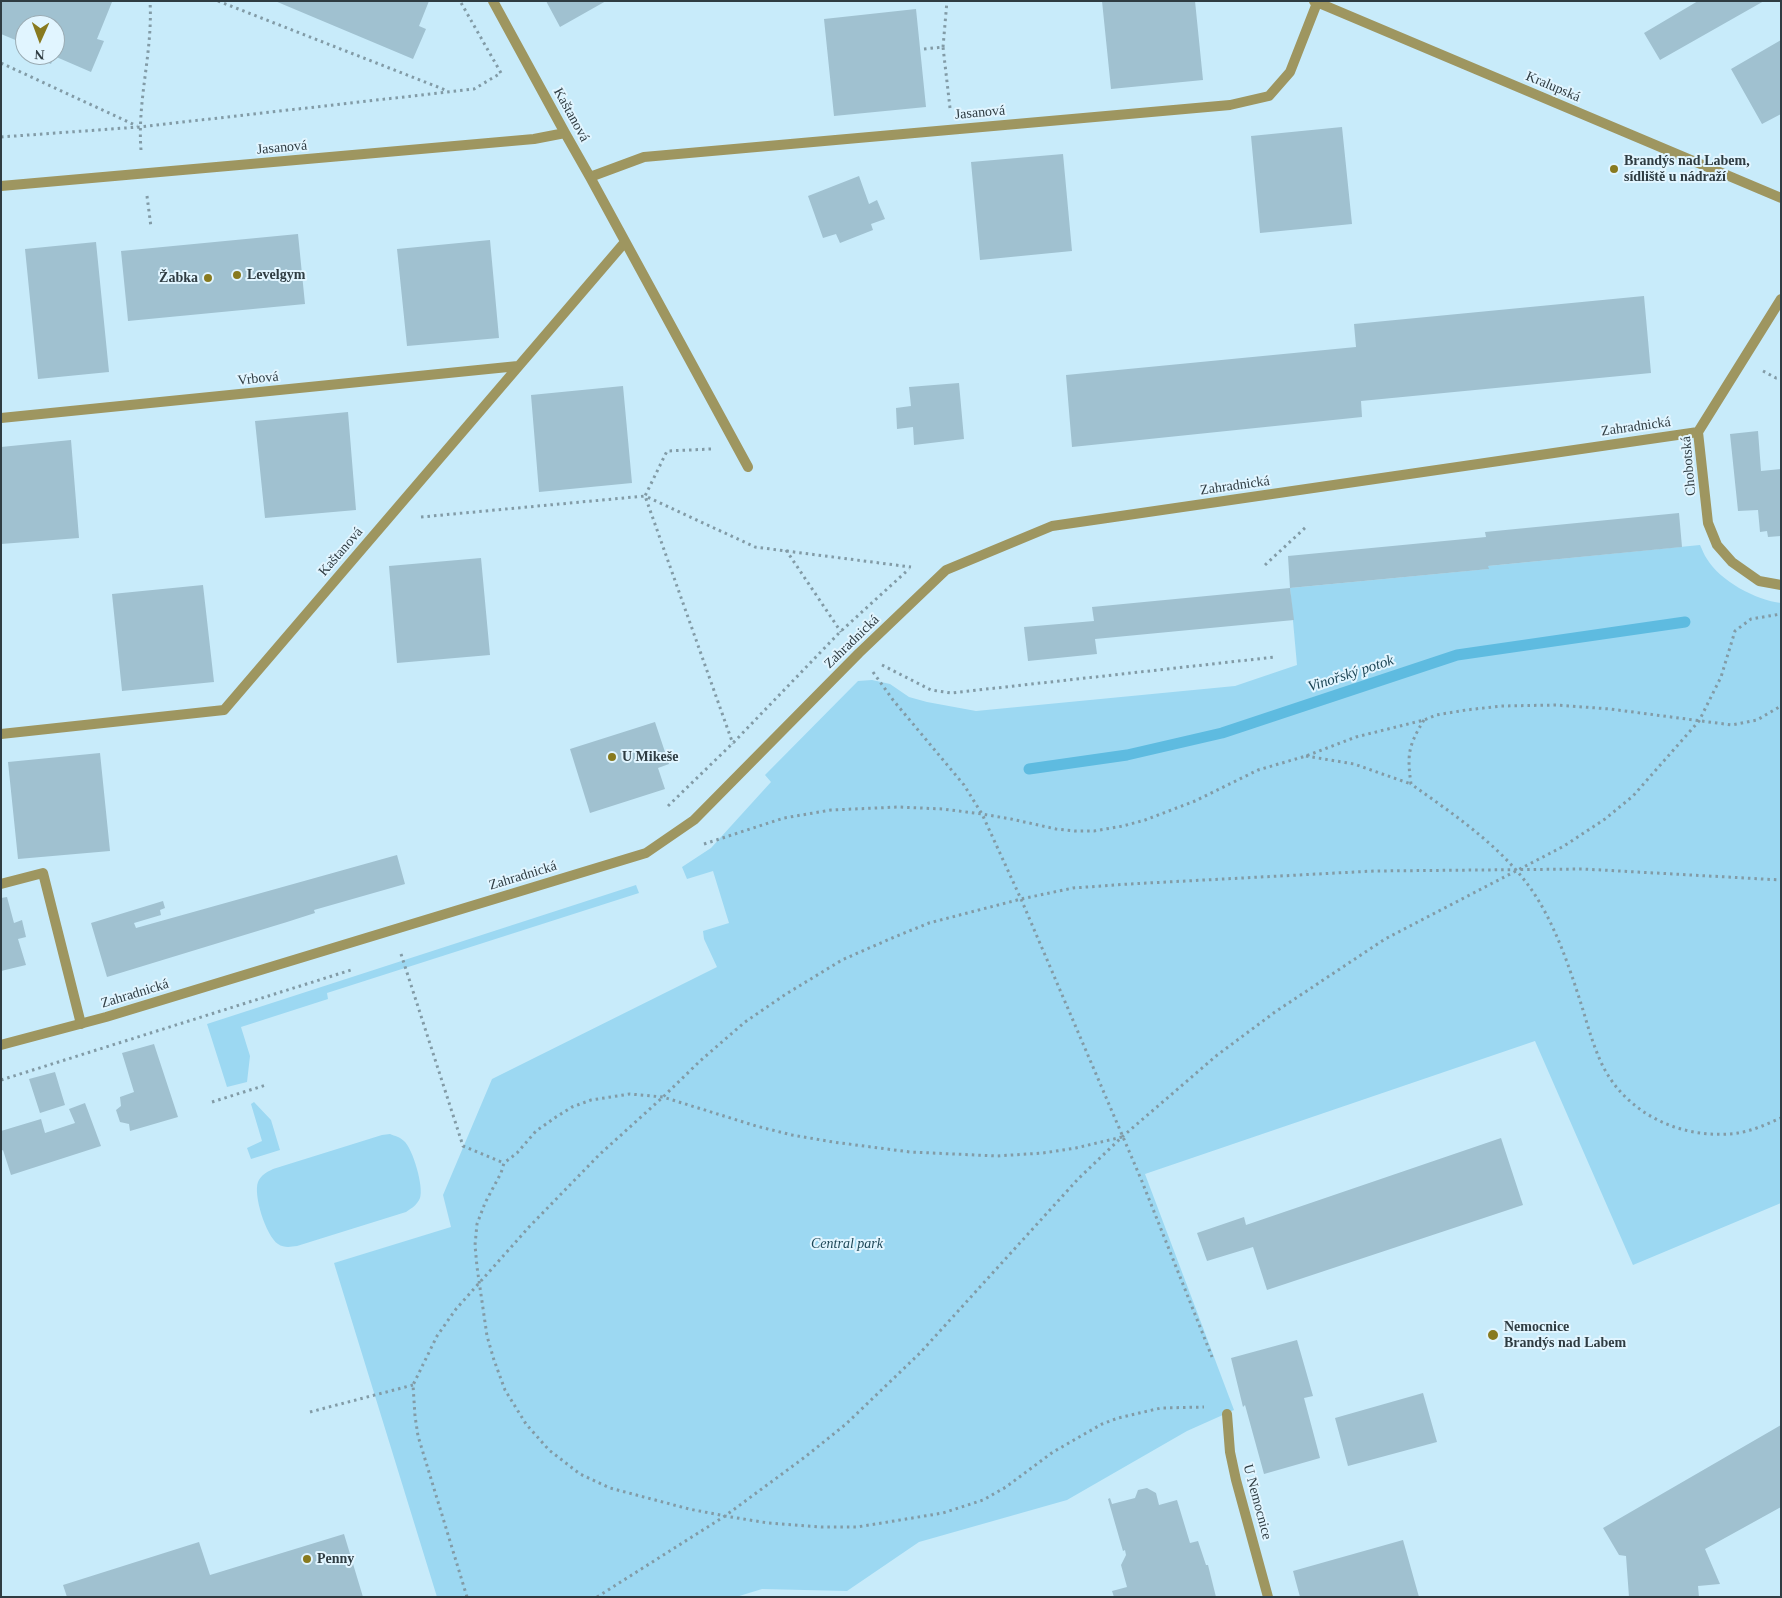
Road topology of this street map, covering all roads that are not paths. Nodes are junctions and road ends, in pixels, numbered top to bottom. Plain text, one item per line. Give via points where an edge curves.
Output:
1 (493, 1) edge
2 (1316, 2) edge
3 (565, 133) junction
4 (590, 176) junction
5 (1, 186) edge
6 (1781, 198) edge
7 (625, 242) junction
8 (1781, 299) edge
9 (518, 366) junction
10 (1, 418) edge
11 (1698, 432) junction
12 (748, 467) dead end
13 (1781, 585) edge
14 (1, 734) edge
15 (1, 884) edge
16 (82, 1024) junction
17 (1, 1045) edge
18 (1228, 1414) dead end
19 (1268, 1597) edge

1 - 3 street, Kaštanová
2 - 4 street, Jasanová via 1290,72 1269,96 1230,105 644,157
2 - 6 street, Kralupská
3 - 4 street, Kaštanová
3 - 5 street, Jasanová via 534,139
4 - 7 street, Kaštanová
7 - 9 street, Kaštanová
7 - 12 street, Kaštanová
8 - 11 street, Chobotská
9 - 10 street, Vrbová
9 - 14 street, Kaštanová via 224,710
11 - 13 street, Chobotská via 1708,523 1717,545 1732,562 1759,581
11 - 16 street, Zahradnická via 1052,526 946,570 694,820 646,853
15 - 16 street via 43,873
16 - 17 street, Zahradnická
18 - 19 street, U Nemocnice via 1230,1452 1236,1480

